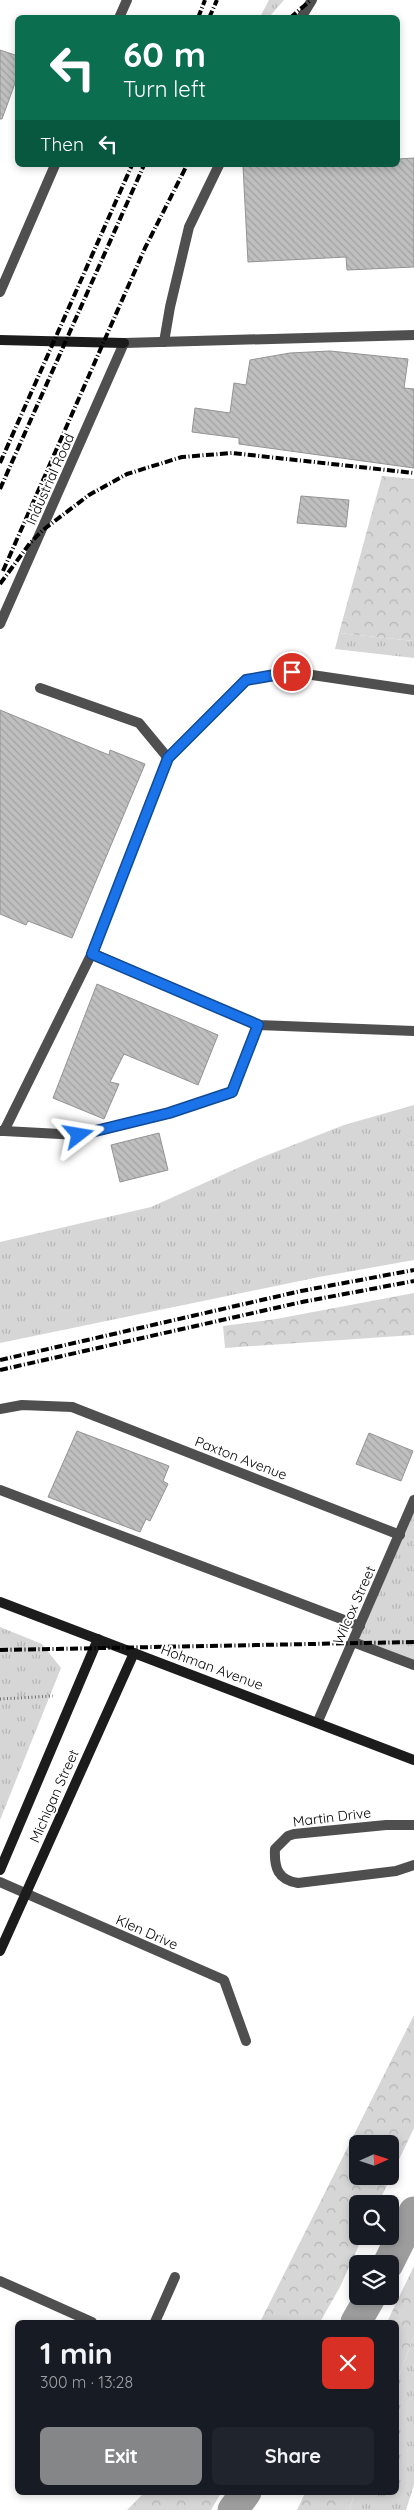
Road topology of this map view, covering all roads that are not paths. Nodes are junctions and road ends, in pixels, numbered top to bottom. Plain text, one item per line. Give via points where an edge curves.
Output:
1 (127, 0) edge
2 (312, 0) edge
3 (120, 15) edge
4 (303, 15) edge
5 (54, 167) edge
6 (218, 167) edge
7 (0, 292) edge
8 (414, 336) edge
9 (0, 340) edge
10 (164, 342) junction
11 (124, 343) junction
12 (0, 624) edge
13 (40, 688) dead end
14 (414, 690) edge
15 (168, 758) junction
16 (92, 954) junction
17 (258, 1025) junction
18 (414, 1031) edge
19 (2, 1131) edge
20 (0, 1409) edge
21 (0, 1490) edge
22 (414, 1500) edge
23 (400, 1535) junction
24 (0, 1602) edge
25 (360, 1626) junction
26 (98, 1639) junction
27 (353, 1642) junction
28 (134, 1653) junction
29 (414, 1665) edge
30 (318, 1721) junction
31 (414, 1760) edge
32 (414, 1825) edge
33 (414, 1865) edge
34 (0, 1870) edge
35 (0, 1882) edge
36 (26, 1894) junction
37 (0, 1951) edge
38 (246, 2041) dead end
39 (175, 2277) dead end
40 (0, 2281) edge
41 (88, 2320) edge
42 (156, 2320) edge

1 - 3 street
2 - 4 street
5 - 7 street
6 - 10 street via 188,227
8 - 10 street
9 - 11 main road
10 - 11 street
11 - 12 street, Industrial Road
13 - 15 street via 139,723
14 - 15 street via 292,672 246,680
15 - 16 street
16 - 17 street
16 - 19 street
17 - 18 street
17 - 19 street via 232,1092 169,1113 79,1135
20 - 23 street, Paxton Avenue via 22,1405 72,1407
21 - 25 street
22 - 23 street, Wilcox Street
23 - 25 street, Wilcox Street
24 - 26 main road, Hohman Avenue
25 - 27 street, Wilcox Street
26 - 28 main road, Hohman Avenue
26 - 34 main road, Michigan Street
27 - 29 street
27 - 30 street, Wilcox Street
28 - 30 main road, Hohman Avenue
28 - 36 main road, Michigan Street
30 - 31 main road, Hohman Avenue
32 - 33 street, Martin Drive via 386,1824 288,1836 275,1849 275,1864 278,1874 288,1882 298,1883 396,1871
35 - 36 street, Klen Drive
36 - 37 main road, Michigan Street
36 - 38 street, Klen Drive via 224,1980
39 - 42 street
40 - 41 street

